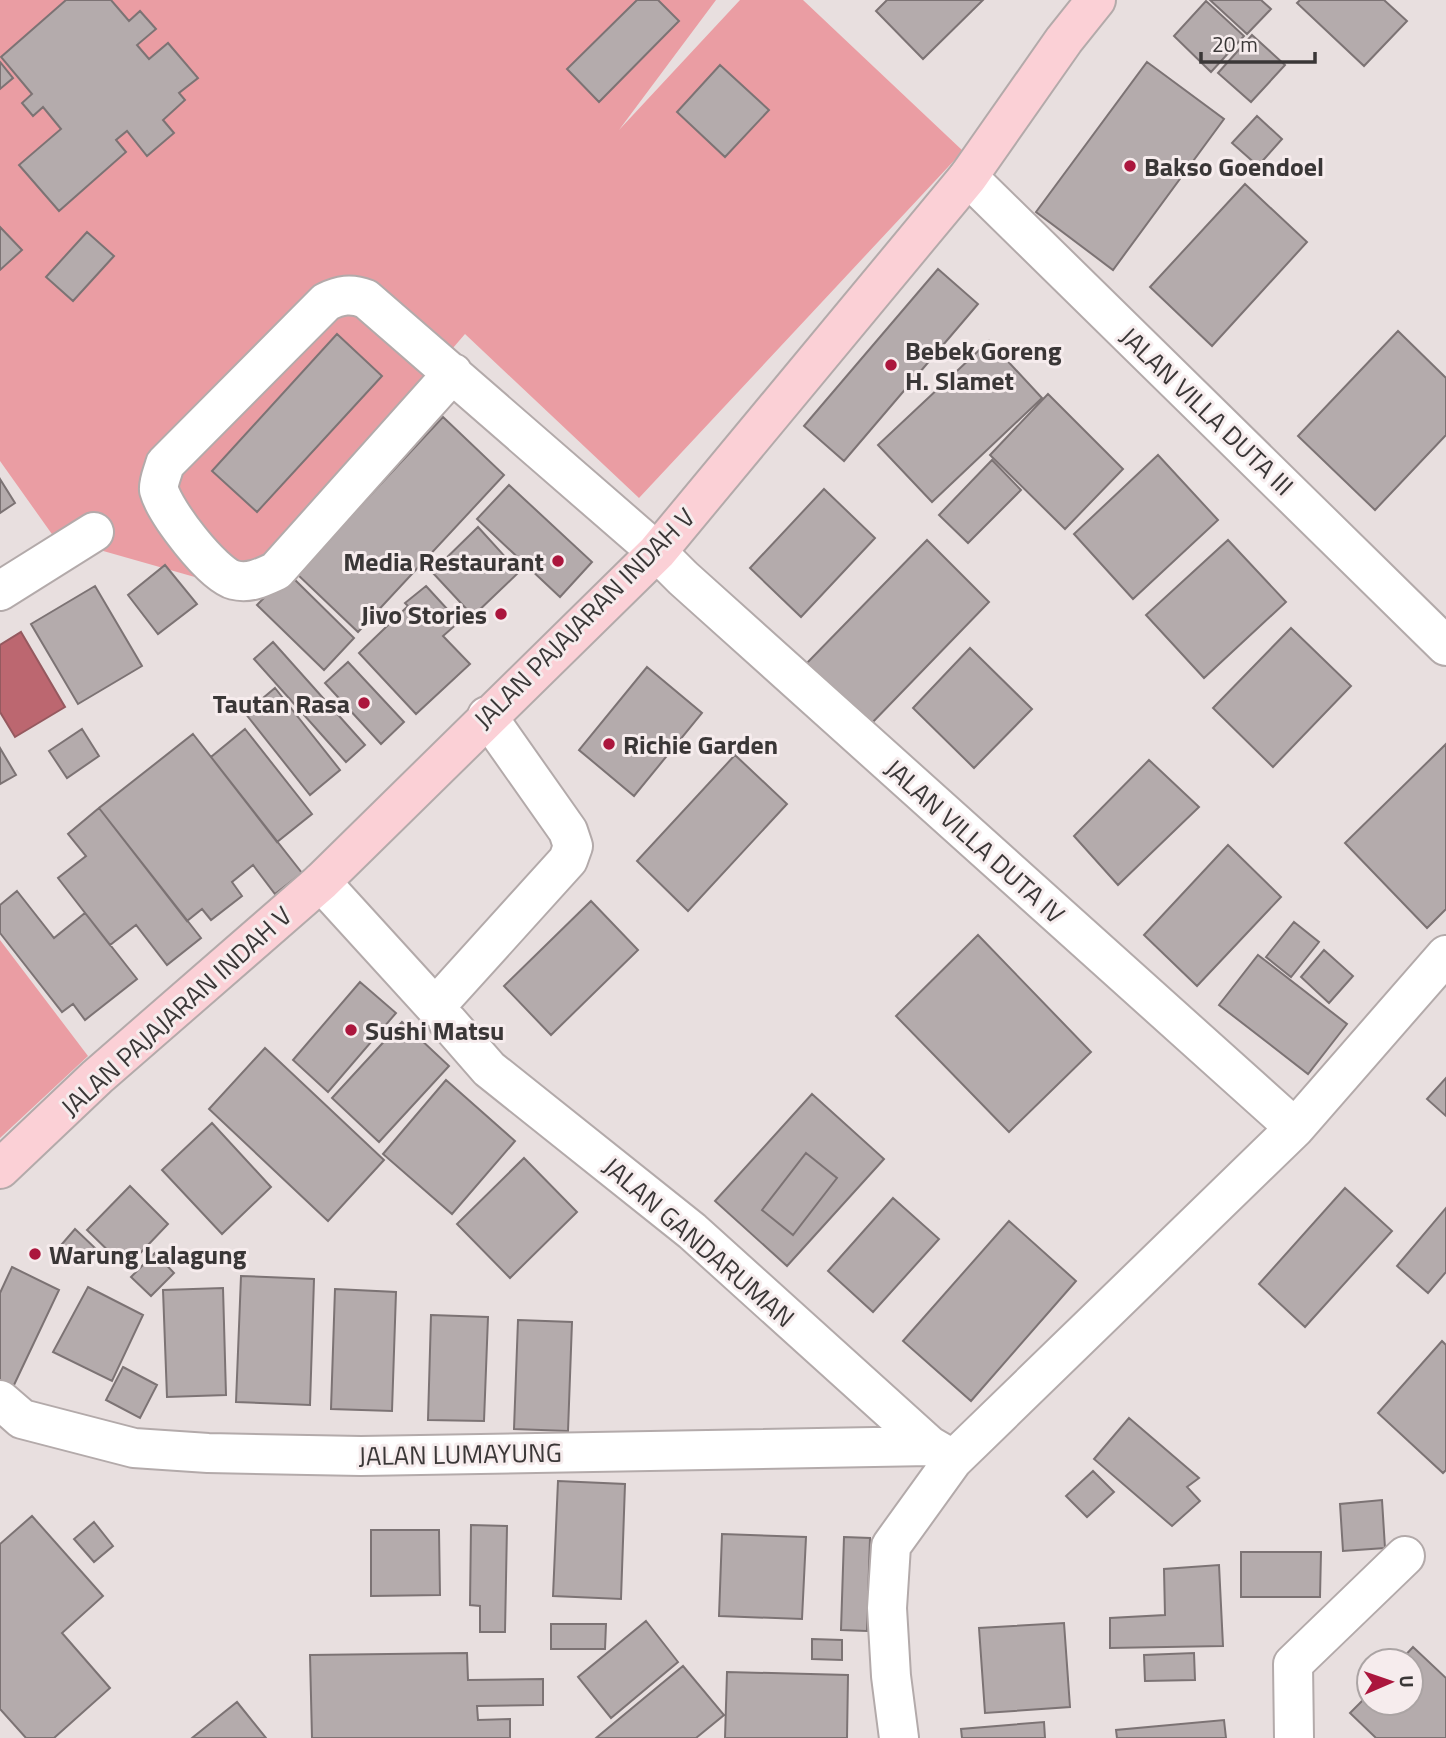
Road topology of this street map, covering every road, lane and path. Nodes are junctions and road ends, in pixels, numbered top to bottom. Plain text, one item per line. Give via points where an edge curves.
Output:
1 (1096, 0) edge
2 (968, 177) junction
3 (453, 373) junction
4 (94, 532) dead end
5 (657, 552) junction
6 (0, 591) edge
7 (1446, 646) edge
8 (487, 716) junction
9 (321, 882) junction
10 (1446, 955) edge
11 (442, 1015) junction
12 (1295, 1128) junction
13 (0, 1169) edge
14 (0, 1401) edge
15 (941, 1453) junction
16 (1405, 1556) dead end
17 (899, 1738) edge
18 (1294, 1738) edge

1 - 2 street, JALAN PAJAJARAN INDAH V
2 - 5 street, JALAN PAJAJARAN INDAH V
2 - 7 street, JALAN VILLA DUTA III
3 - 3 street, JALAN VILLA DUTA IV via 366,299 338,296 301,325 165,464 158,487 167,509 216,569 234,580 255,580 276,571
3 - 5 street, JALAN VILLA DUTA IV
4 - 6 street
5 - 8 street, JALAN PAJAJARAN INDAH V
5 - 12 street, JALAN VILLA DUTA IV
8 - 9 street, JALAN PAJAJARAN INDAH V
8 - 11 street via 568,831 573,846 568,860
9 - 11 street, JALAN GANDARUMAN
9 - 13 street, JALAN PAJAJARAN INDAH V via 97,1077
10 - 12 street
11 - 15 street, JALAN GANDARUMAN via 489,1069 692,1231
12 - 15 street
14 - 15 street, JALAN LUMAYUNG via 22,1419 134,1448 208,1453
15 - 17 street via 891,1546 887,1608
16 - 18 street via 1293,1664

